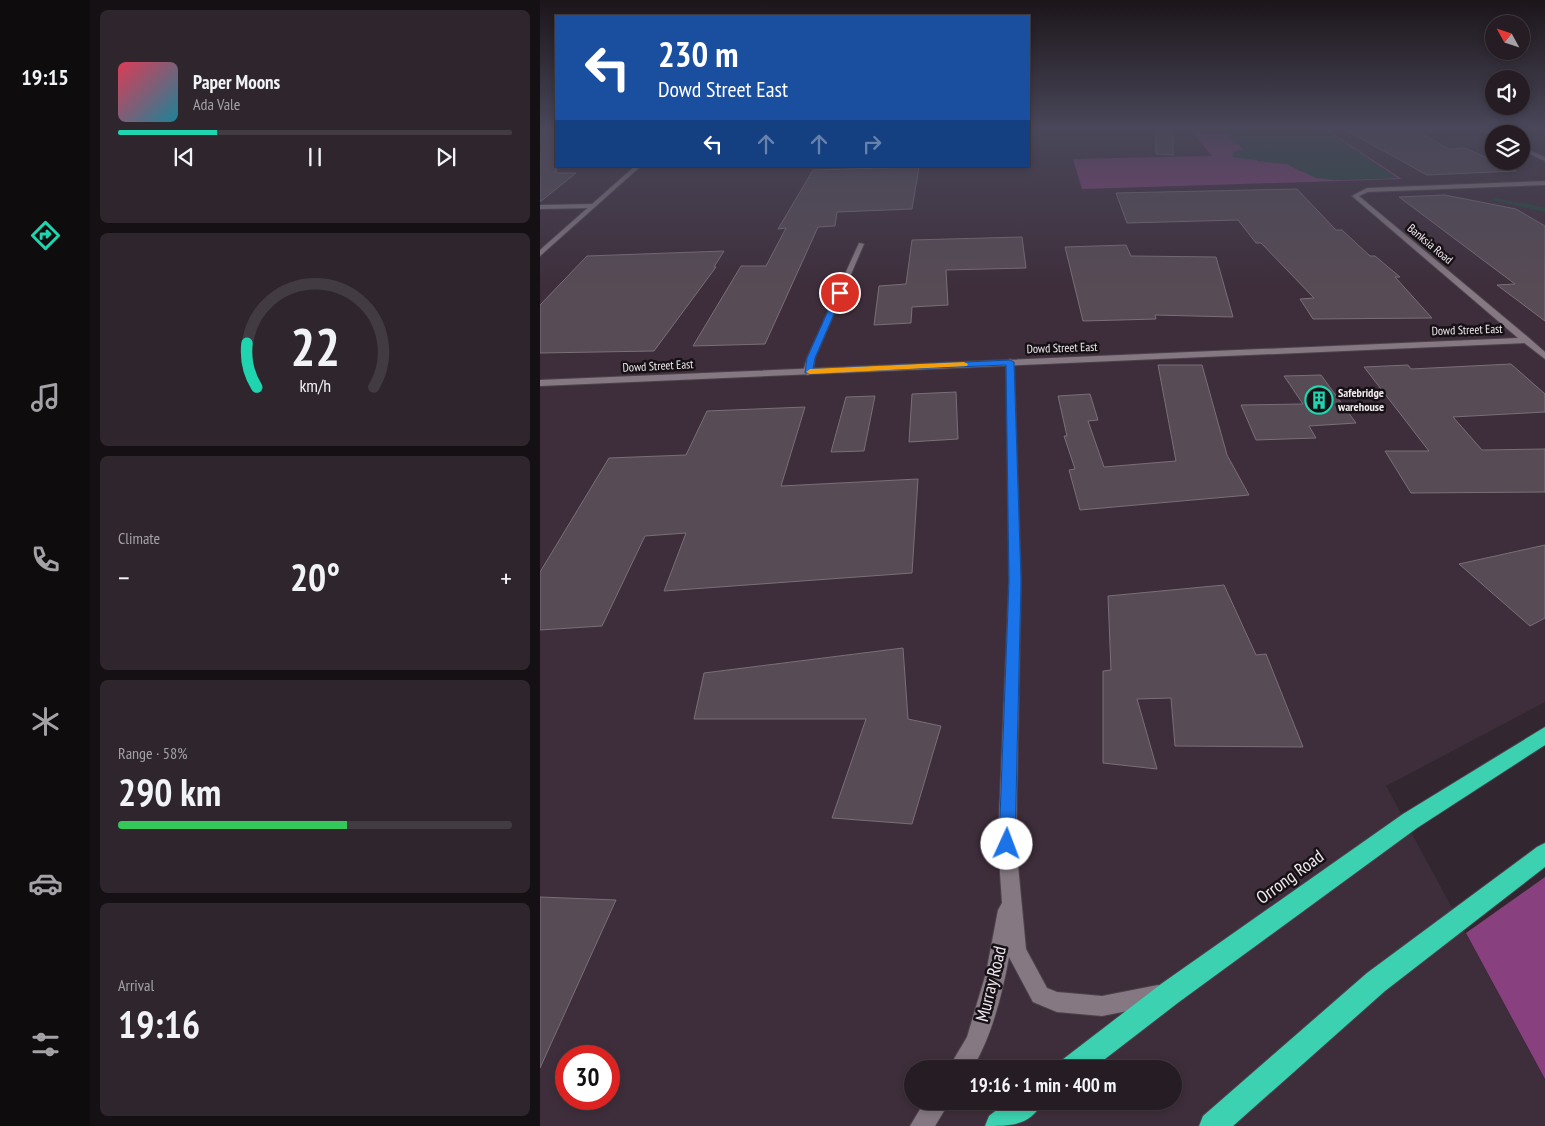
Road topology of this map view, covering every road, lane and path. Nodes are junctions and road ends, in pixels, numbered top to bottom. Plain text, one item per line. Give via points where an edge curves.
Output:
1 (622, 181) edge
2 (1545, 183) edge
3 (592, 206) junction
4 (540, 207) edge
5 (861, 244) dead end
6 (540, 254) edge
7 (1526, 340) junction
8 (1545, 356) edge
9 (1010, 362) junction
10 (808, 372) junction
11 (540, 383) edge
12 (1545, 736) edge
13 (1545, 854) edge
14 (1010, 895) junction
15 (1170, 993) junction
16 (965, 1060) edge
17 (1083, 1060) edge
18 (933, 1110) edge
19 (1019, 1110) edge
20 (921, 1126) edge
21 (999, 1126) edge
22 (1213, 1126) edge

1 - 3 street
2 - 7 street, Banksia Road via 1367,190 1355,196
3 - 4 street
3 - 6 street
5 - 10 street via 811,358
7 - 8 street, Banksia Road
7 - 9 street, Dowd Street East
9 - 10 street, Dowd Street East
9 - 14 street, Murray Road via 1015,581 1007,844
10 - 11 street, Dowd Street East
12 - 15 highway, Orrong Road via 1410,822
13 - 22 highway via 1376,982
14 - 15 street, Murray Road via 1016,951 1040,995 1057,1002 1102,1006
14 - 16 street, Murray Road via 993,981 976,1042
15 - 17 highway, Orrong Road
18 - 20 street
19 - 21 highway

